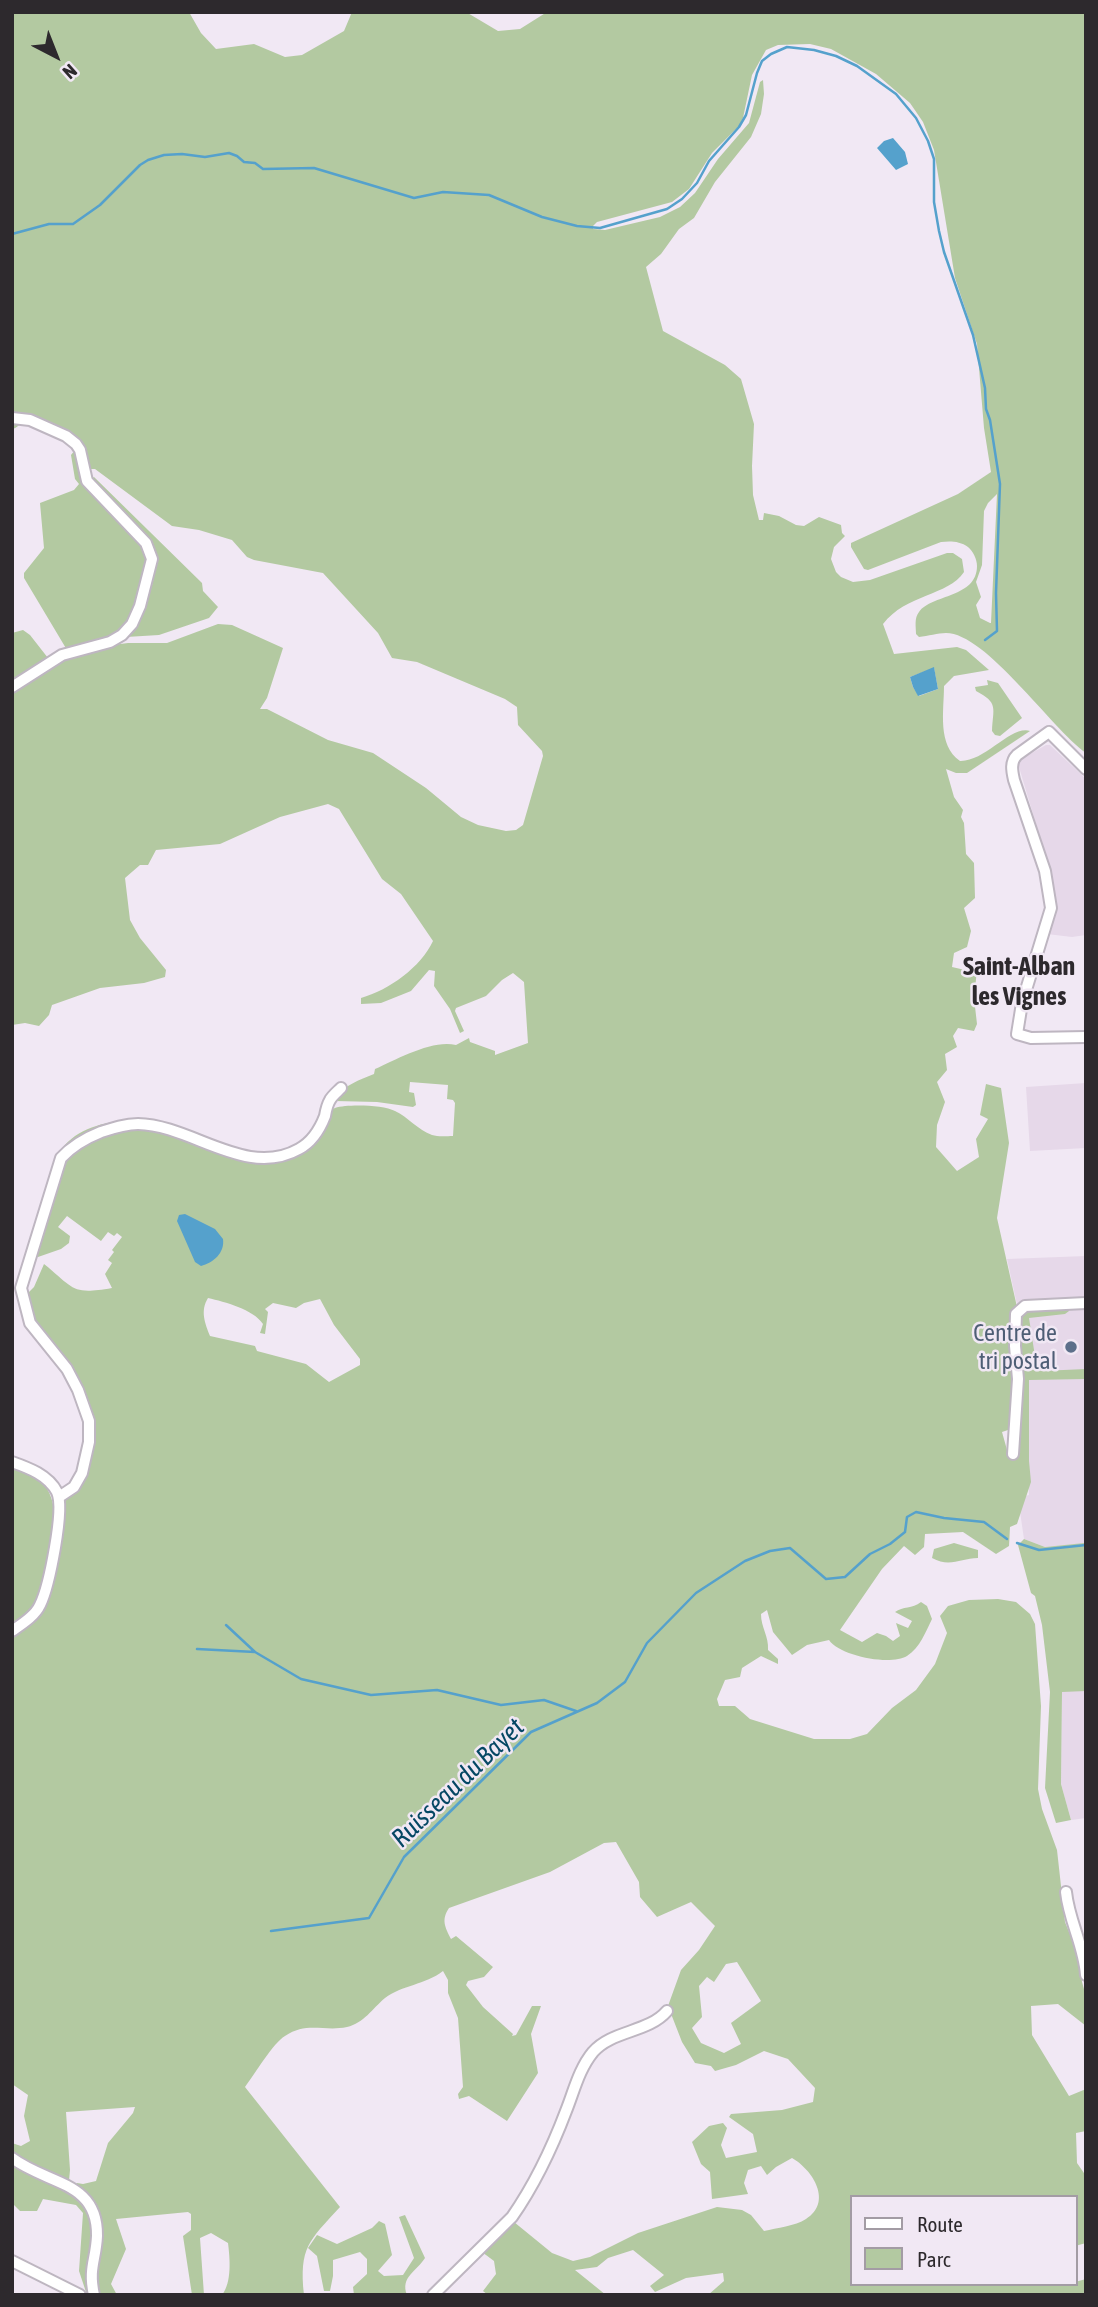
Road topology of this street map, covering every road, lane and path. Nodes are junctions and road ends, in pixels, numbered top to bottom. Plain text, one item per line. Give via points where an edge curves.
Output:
1 (12, 418) edge
2 (12, 687) edge
3 (1086, 769) edge
4 (1086, 1037) edge
5 (341, 1088) dead end
6 (1086, 1304) edge
7 (1013, 1454) dead end
8 (12, 1462) edge
9 (59, 1497) junction
10 (12, 1631) edge
11 (1066, 1892) dead end
12 (1086, 1975) edge
13 (667, 2011) dead end
14 (12, 2158) edge
15 (12, 2261) edge
16 (80, 2295) edge
17 (94, 2295) edge
18 (433, 2295) edge

1 - 2 street via 30,421 76,444 87,481 146,543 152,559 140,606 122,635 62,655
3 - 4 street via 1049,732 1017,755 1012,765 1045,871 1051,908 1017,1034
5 - 9 street via 330,1098 316,1134 285,1155 246,1156 172,1130 134,1124 94,1135 61,1158 21,1288 30,1323 67,1369 89,1420 82,1473
6 - 7 street via 1025,1306 1016,1314
8 - 9 street via 40,1474
9 - 10 street via 45,1594 39,1607
11 - 12 street
13 - 18 street via 658,2020 605,2042 591,2055 519,2207
14 - 17 street via 89,2202 97,2236 91,2270
15 - 16 street

